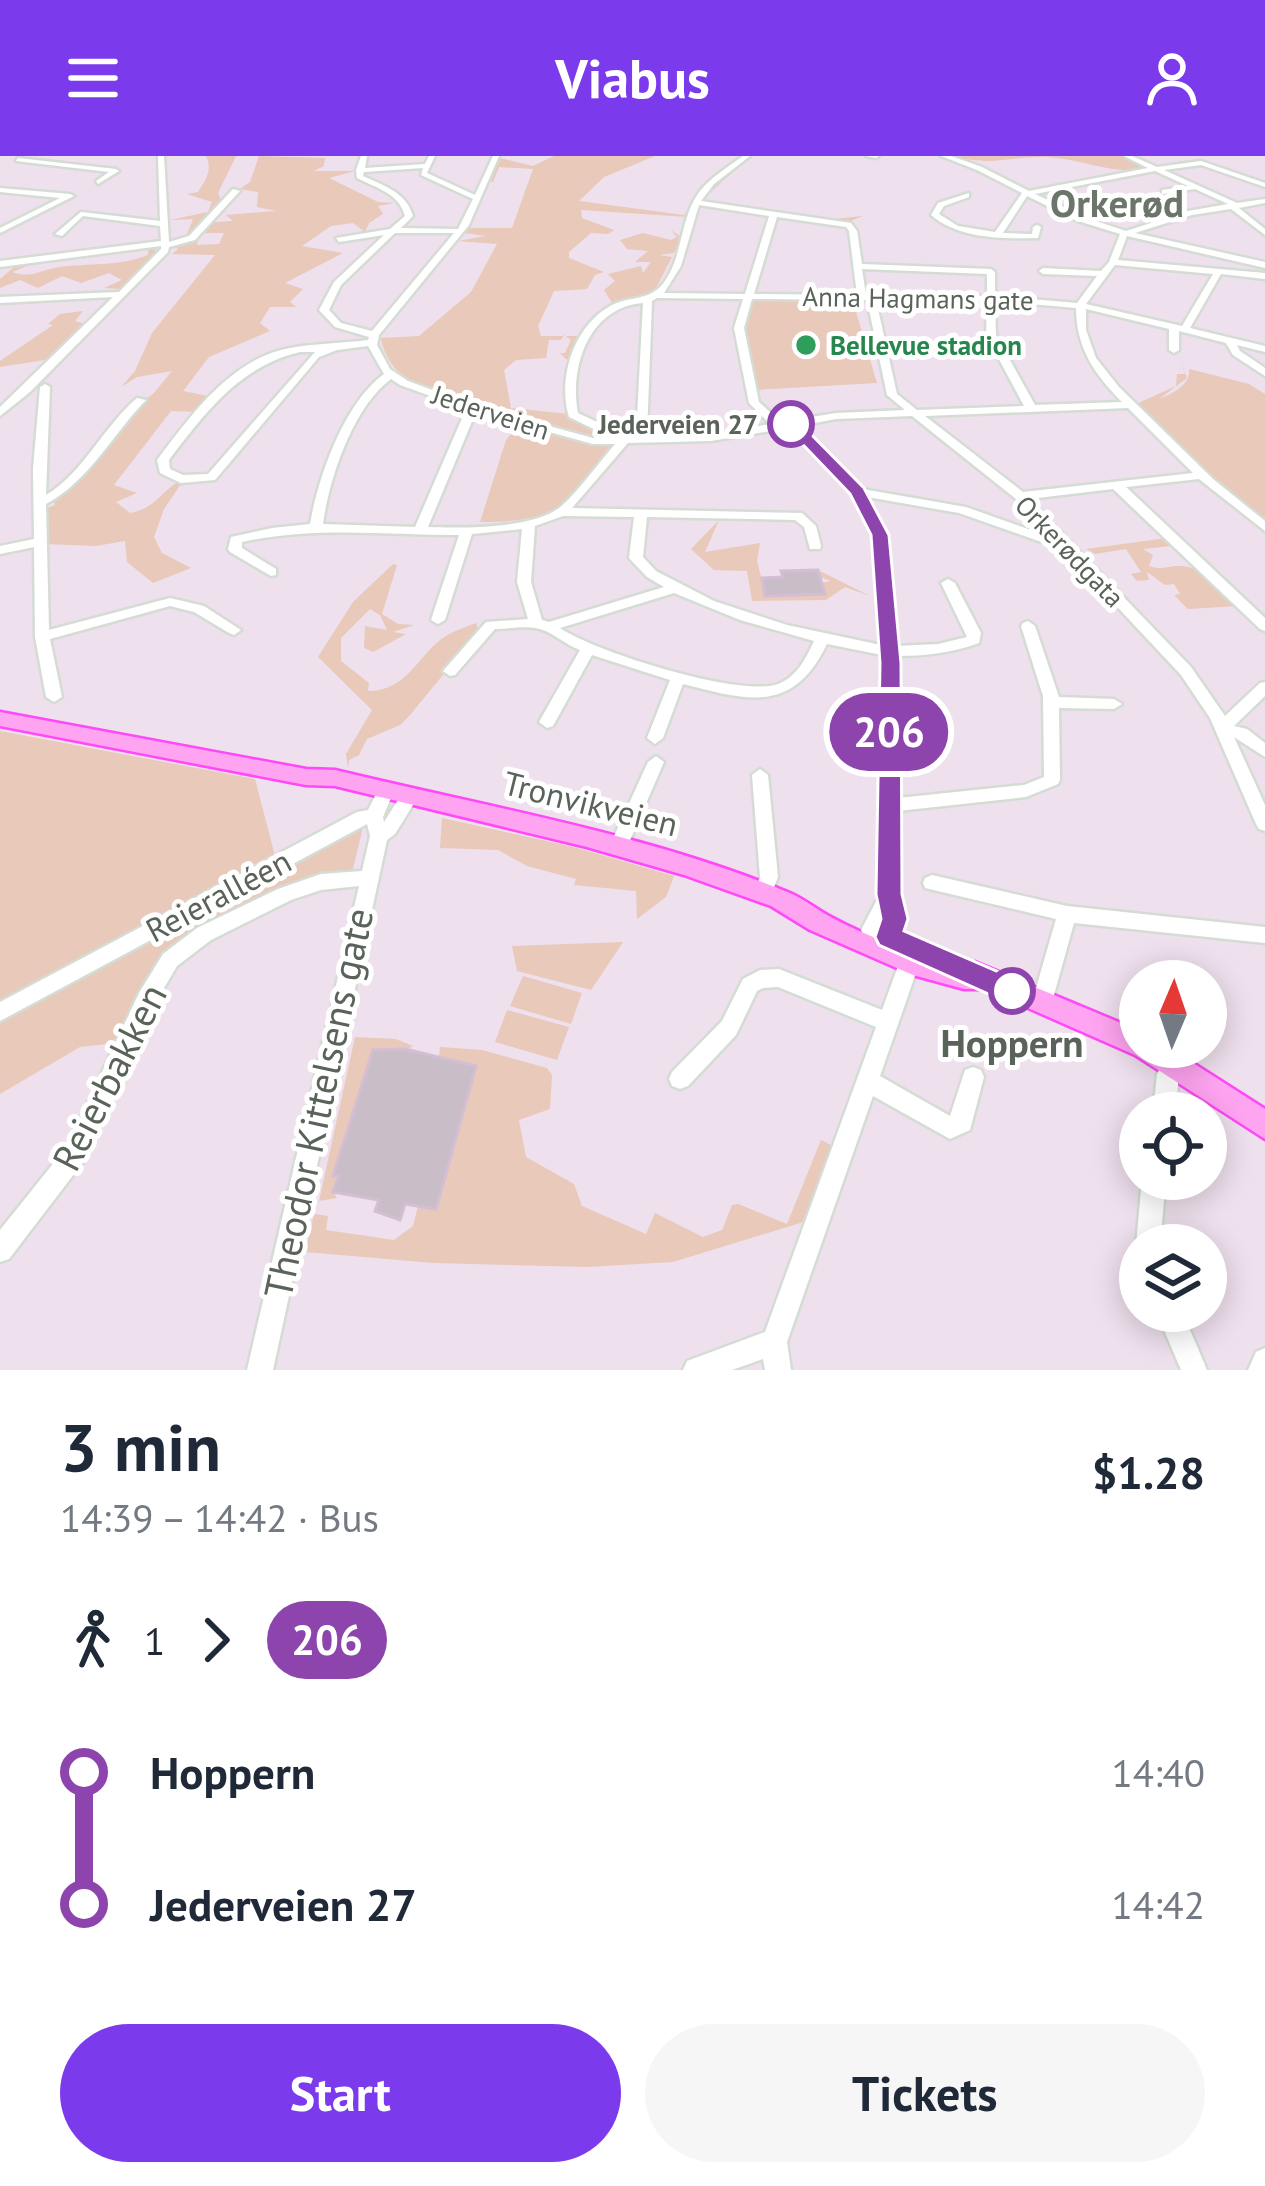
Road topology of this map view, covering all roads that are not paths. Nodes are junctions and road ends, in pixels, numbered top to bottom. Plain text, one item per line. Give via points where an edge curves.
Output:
1 (30, 156) edge
2 (161, 156) edge
3 (364, 156) edge
4 (432, 156) edge
5 (496, 156) edge
6 (747, 156) edge
7 (944, 156) edge
8 (1127, 156) edge
9 (18, 160) junction
10 (989, 160) dead end
11 (424, 166) junction
12 (0, 168) edge
13 (1154, 169) junction
14 (359, 170) junction
15 (98, 182) dead end
16 (1265, 185) edge
17 (1196, 187) junction
18 (0, 190) edge
19 (236, 190) dead end
20 (23, 192) junction
21 (1165, 192) dead end
22 (1030, 194) junction
23 (965, 195) dead end
24 (0, 199) edge
25 (478, 199) junction
26 (1265, 201) edge
27 (700, 203) junction
28 (1233, 205) junction
29 (774, 213) junction
30 (164, 224) junction
31 (1036, 227) dead end
32 (397, 230) junction
33 (0, 231) edge
34 (459, 232) junction
35 (1128, 232) junction
36 (999, 233) junction
37 (1265, 233) edge
38 (59, 234) dead end
39 (340, 240) dead end
40 (166, 244) junction
41 (1113, 262) junction
42 (0, 264) edge
43 (1265, 265) edge
44 (858, 266) junction
45 (1043, 272) dead end
46 (1104, 274) junction
47 (1217, 274) junction
48 (1265, 276) edge
49 (124, 294) junction
50 (747, 296) junction
51 (866, 296) junction
52 (991, 296) junction
53 (654, 298) junction
54 (0, 300) edge
55 (1081, 306) junction
56 (1179, 330) junction
57 (372, 339) junction
58 (1231, 342) junction
59 (328, 349) junction
60 (1265, 349) edge
61 (1174, 350) dead end
62 (1265, 373) edge
63 (389, 375) junction
64 (43, 381) junction
65 (141, 400) dead end
66 (1131, 405) junction
67 (3, 408) edge
68 (472, 408) junction
69 (1032, 410) junction
70 (915, 416) junction
71 (784, 425) junction
72 (640, 441) junction
73 (623, 442) junction
74 (1203, 475) junction
75 (1115, 484) junction
76 (858, 492) junction
77 (1020, 496) junction
78 (41, 502) junction
79 (562, 512) junction
80 (640, 514) junction
81 (530, 524) junction
82 (316, 526) junction
83 (1265, 527) edge
84 (420, 530) junction
85 (466, 533) junction
86 (40, 542) junction
87 (815, 546) dead end
88 (1063, 546) junction
89 (0, 550) edge
90 (271, 572) dead end
91 (948, 583) dead end
92 (670, 590) junction
93 (438, 620) dead end
94 (544, 624) junction
95 (1028, 626) dead end
96 (1265, 626) edge
97 (233, 630) dead end
98 (824, 636) junction
99 (42, 637) junction
100 (589, 647) junction
101 (889, 649) junction
102 (450, 671) dead end
103 (679, 676) junction
104 (1265, 687) edge
105 (54, 697) dead end
106 (1052, 702) junction
107 (1114, 704) dead end
108 (0, 718) edge
109 (547, 722) dead end
110 (1222, 728) junction
111 (655, 738) dead end
112 (1265, 751) edge
113 (656, 762) dead end
114 (760, 775) dead end
115 (385, 793) junction
116 (409, 797) junction
117 (890, 805) junction
118 (1265, 824) edge
119 (376, 827) junction
120 (619, 845) junction
121 (366, 878) junction
122 (932, 883) dead end
123 (763, 893) junction
124 (1067, 914) junction
125 (1265, 935) edge
126 (880, 937) junction
127 (914, 953) junction
128 (1042, 1002) junction
129 (0, 1012) edge
130 (888, 1022) junction
131 (1119, 1036) edge
132 (1181, 1068) edge
133 (973, 1076) dead end
134 (680, 1078) dead end
135 (867, 1081) junction
136 (1265, 1125) edge
137 (0, 1250) edge
138 (1178, 1332) edge
139 (774, 1342) junction
140 (1265, 1360) edge
141 (260, 1370) edge
142 (696, 1370) edge
143 (778, 1370) edge
144 (1194, 1370) edge
145 (1261, 1370) edge

1 - 9 street
2 - 30 street
3 - 14 street
4 - 11 street
5 - 25 street
6 - 27 street
7 - 22 street
8 - 13 street
9 - 12 street
9 - 15 street via 116,171
10 - 22 street
11 - 14 street
11 - 25 street via 431,180
13 - 16 street via 1208,163
13 - 17 street
13 - 22 street
14 - 32 street via 358,177 408,207
17 - 21 street
17 - 28 street
18 - 20 street
19 - 40 street via 192,238
20 - 24 street
20 - 33 street via 69,196
22 - 35 street
22 - 36 street via 1016,200
23 - 36 street via 940,205 937,217
25 - 34 street
26 - 28 street
27 - 29 street, Orkerødgata
27 - 53 street
28 - 35 street
28 - 37 street
29 - 44 street, Orkerødgata via 848,225
29 - 50 street
30 - 38 street via 84,214
30 - 40 street
31 - 36 street via 1035,236
32 - 34 street
32 - 39 street
32 - 57 street via 324,306 338,325
34 - 57 street
35 - 41 street
35 - 43 street
40 - 42 street
40 - 49 street
41 - 46 street
41 - 47 street
44 - 51 street, Orkerødgata
44 - 52 street via 994,270
45 - 46 street
46 - 55 street
47 - 48 street
47 - 56 street
49 - 54 street
49 - 64 street
50 - 51 street, Anna Hagmans gate
50 - 53 street, Anna Hagmans gate
50 - 71 street via 739,328 747,386 758,410
51 - 52 street, Anna Hagmans gate
51 - 70 street, Orkerødgata via 890,391
52 - 55 street, Anna Hagmans gate
52 - 69 street via 992,340
53 - 72 street
53 - 72 street via 614,304 572,363 573,415
55 - 56 street, Anna Hagmans gate
55 - 66 street via 1093,363
56 - 58 street, Anna Hagmans gate
56 - 61 street
57 - 59 street
57 - 63 street, Jederveien
58 - 60 street, Anna Hagmans gate
58 - 62 street
59 - 59 street via 259,361 203,409 161,465 174,477 216,472
63 - 68 street, Jederveien
63 - 82 street via 355,410
64 - 67 street
64 - 78 street
65 - 78 street
66 - 69 street, Jederveien
66 - 74 street
68 - 73 street, Jederveien via 573,438
68 - 84 street
69 - 70 street, Jederveien
70 - 71 street, Jederveien
70 - 77 street, Orkerødgata
71 - 72 street, Jederveien
71 - 76 street via 812,442
72 - 73 street, Jederveien
73 - 79 street
74 - 75 street
74 - 83 street
75 - 77 street
75 - 96 street
76 - 88 street via 962,510
76 - 101 street via 880,535
77 - 88 street, Orkerødgata
78 - 86 street
79 - 80 street
79 - 81 street
80 - 87 street via 798,516
80 - 92 street via 636,558
81 - 85 street
81 - 94 street via 524,582
82 - 84 street
82 - 90 street via 236,540 235,549
84 - 85 street
85 - 93 street
86 - 89 street
86 - 99 street
88 - 110 street, Orkerødgata via 1186,671
91 - 101 street via 974,640
92 - 94 street
92 - 98 street
94 - 100 street
94 - 102 street via 491,625
95 - 106 street
97 - 99 street via 170,602
98 - 101 street
98 - 103 street via 803,674 778,690 749,692
99 - 105 street
100 - 103 street
100 - 109 street
101 - 117 street
103 - 111 street
104 - 110 street
106 - 107 street
106 - 117 street via 1049,784
108 - 115 main road, Tronvikveien
110 - 112 street
110 - 118 street, Orkerødgata
113 - 120 street
114 - 123 street via 769,878
115 - 116 main road, Tronvikveien
115 - 119 street, Theodor Kittelsens gate
116 - 119 street, Theodor Kittelsens gate via 389,829
116 - 120 main road, Tronvikveien
117 - 126 street via 895,919
119 - 121 street, Theodor Kittelsens gate
119 - 129 street, Reieralléen via 363,817
120 - 123 main road, Tronvikveien
121 - 137 street, Reierbakken via 285,894 170,960 64,1172
121 - 141 street, Theodor Kittelsens gate
122 - 124 street
123 - 126 main road, Tronvikveien via 819,923
124 - 125 street
124 - 128 street
126 - 127 main road, Tronvikveien
127 - 128 main road, Tronvikveien via 966,980
127 - 130 street
128 - 131 main road, Tronvikveien
130 - 134 street via 779,978 760,979 729,1028
130 - 135 street
132 - 136 main road, Tronvikveien
133 - 135 street via 962,1122 950,1128
135 - 139 street
138 - 144 street
139 - 142 street
139 - 143 street
140 - 145 street

